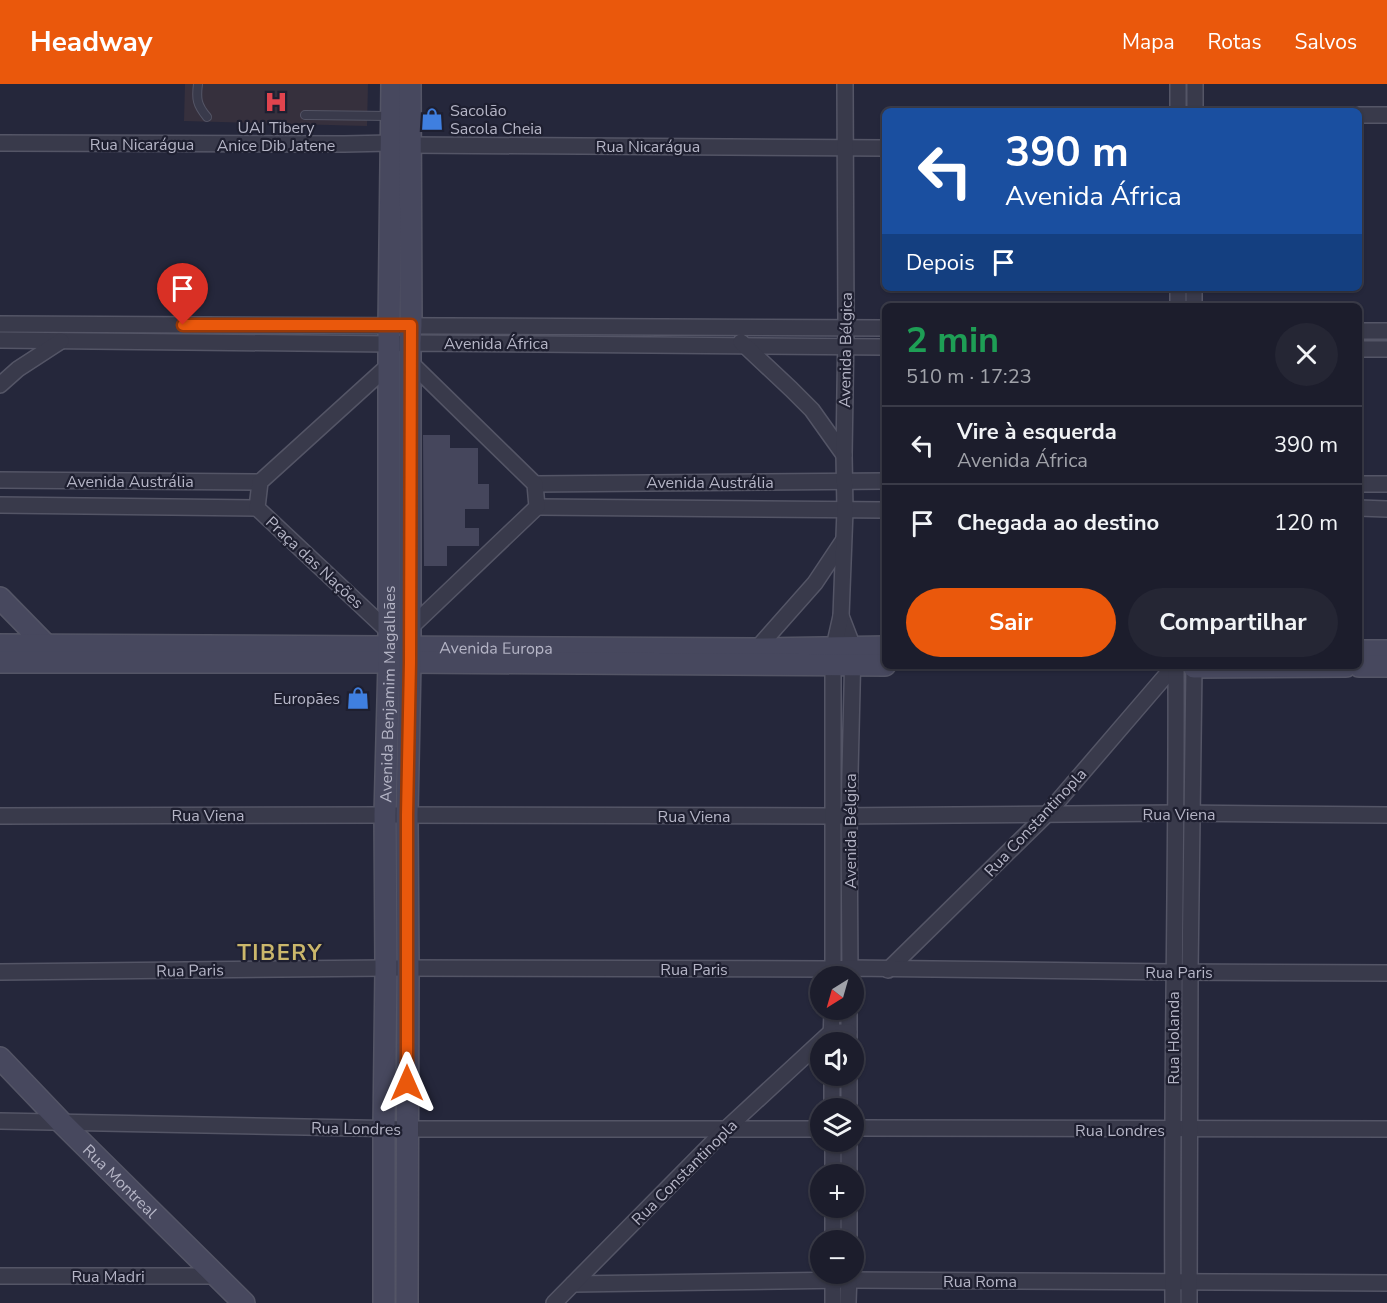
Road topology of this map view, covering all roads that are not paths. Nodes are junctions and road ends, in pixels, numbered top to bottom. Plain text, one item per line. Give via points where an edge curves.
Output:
1 (198, 84) edge
2 (392, 84) edge
3 (410, 84) edge
4 (845, 84) edge
5 (1178, 84) edge
6 (1195, 84) edge
7 (1178, 108) edge
8 (1195, 108) edge
9 (305, 115) dead end
10 (1362, 115) edge
11 (1387, 115) edge
12 (392, 116) junction
13 (207, 117) dead end
14 (0, 143) edge
15 (401, 144) junction
16 (845, 147) junction
17 (882, 148) edge
18 (0, 324) edge
19 (622, 326) junction
20 (725, 327) junction
21 (846, 327) junction
22 (882, 328) edge
23 (1362, 331) edge
24 (1386, 331) edge
25 (0, 340) edge
26 (62, 340) junction
27 (400, 344) junction
28 (622, 344) junction
29 (744, 345) junction
30 (845, 346) junction
31 (882, 347) edge
32 (1362, 349) edge
33 (1386, 349) edge
34 (0, 385) edge
35 (844, 455) junction
36 (0, 480) edge
37 (844, 481) junction
38 (882, 481) edge
39 (260, 482) junction
40 (535, 484) junction
41 (1362, 484) edge
42 (1387, 484) edge
43 (0, 505) edge
44 (537, 507) junction
45 (257, 508) junction
46 (1362, 508) edge
47 (1387, 509) edge
48 (845, 510) junction
49 (882, 510) edge
50 (389, 538) junction
51 (410, 540) junction
52 (843, 541) junction
53 (0, 598) edge
54 (45, 644) junction
55 (0, 645) edge
56 (410, 645) junction
57 (388, 646) junction
58 (882, 648) edge
59 (757, 649) junction
60 (1362, 651) edge
61 (1387, 651) edge
62 (843, 656) junction
63 (0, 662) edge
64 (739, 664) junction
65 (882, 664) edge
66 (1362, 666) edge
67 (1387, 666) edge
68 (1182, 669) edge
69 (1185, 669) edge
70 (1184, 813) junction
71 (1046, 814) junction
72 (385, 815) junction
73 (407, 815) junction
74 (849, 815) junction
75 (1387, 815) edge
76 (0, 816) edge
77 (833, 816) junction
78 (834, 966) edge
79 (850, 966) edge
80 (386, 968) junction
81 (408, 968) junction
82 (888, 970) junction
83 (864, 971) edge
84 (0, 972) edge
85 (1173, 972) junction
86 (1190, 972) junction
87 (810, 973) edge
88 (1387, 973) edge
89 (810, 1055) edge
90 (0, 1058) edge
91 (0, 1121) edge
92 (62, 1123) junction
93 (384, 1128) junction
94 (727, 1128) junction
95 (864, 1128) edge
96 (407, 1129) junction
97 (810, 1129) edge
98 (1190, 1129) junction
99 (1387, 1129) edge
100 (1173, 1130) junction
101 (0, 1276) edge
102 (217, 1276) junction
103 (864, 1277) edge
104 (810, 1278) edge
105 (1173, 1282) junction
106 (1189, 1282) junction
107 (1387, 1283) edge
108 (573, 1284) junction
109 (832, 1284) edge
110 (849, 1284) edge
111 (244, 1303) edge
112 (384, 1303) edge
113 (407, 1303) edge
114 (554, 1303) edge
115 (833, 1303) edge
116 (848, 1303) edge
117 (1173, 1303) edge
118 (1189, 1303) edge

1 - 13 lane via 196,96
2 - 12 main road, Avenida Benjamim Magalhães
3 - 15 main road, Avenida Benjamim Magalhães
4 - 16 street, Avenida Bélgica
5 - 7 street
6 - 8 street
9 - 12 lane
10 - 11 street
12 - 15 main road, Avenida Benjamim Magalhães
14 - 15 street, Rua Nicarágua
15 - 16 street, Rua Nicarágua
15 - 27 main road, Avenida Benjamim Magalhães
16 - 17 street, Rua Nicarágua
16 - 21 street, Avenida Bélgica
18 - 27 street, Avenida África
19 - 20 street, Avenida África
19 - 27 street, Avenida África
19 - 28 street
20 - 21 street, Avenida África
20 - 29 street
21 - 22 street, Avenida África
21 - 30 street, Avenida Bélgica
23 - 24 street
24 - 33 street
25 - 26 street, Avenida África
26 - 27 street, Avenida África
26 - 34 street
27 - 28 street, Avenida África
27 - 39 street
27 - 40 street
27 - 50 main road, Avenida Benjamim Magalhães
27 - 51 main road, Avenida Benjamim Magalhães
28 - 29 street, Avenida África
29 - 30 street, Avenida África
29 - 35 street via 812,410
30 - 31 street, Avenida África
30 - 35 street, Avenida Bélgica
32 - 33 street
35 - 37 street, Avenida Bélgica
36 - 39 street, Avenida Austrália
37 - 38 street, Avenida Austrália
37 - 40 street, Avenida Austrália
37 - 48 street, Avenida Bélgica
39 - 45 street, Praça das Nações
40 - 44 street
41 - 42 street
43 - 45 street, Avenida Austrália
44 - 48 street, Avenida Austrália
44 - 56 street
45 - 57 street, Praça das Nações
46 - 47 street
48 - 49 street, Avenida Austrália
48 - 52 street, Avenida Bélgica
50 - 51 main road
50 - 57 main road, Avenida Benjamim Magalhães
51 - 56 main road, Avenida Benjamim Magalhães
52 - 59 street via 815,583
52 - 62 street, Avenida Bélgica
53 - 54 main road
54 - 55 main road, Avenida Europa
54 - 57 main road, Avenida Europa
56 - 57 main road, Avenida Europa
56 - 59 main road, Avenida Europa
56 - 64 main road, Avenida Europa
56 - 73 main road, Avenida Benjamim Magalhães
57 - 63 main road, Avenida Europa
57 - 72 main road, Avenida Benjamim Magalhães
58 - 62 main road, Avenida Europa
59 - 62 main road, Avenida Europa
59 - 64 street
60 - 61 main road
62 - 64 main road, Avenida Europa
62 - 65 main road, Avenida Europa
62 - 74 street, Avenida Bélgica
62 - 77 street, Avenida Bélgica
66 - 67 main road
68 - 71 street, Rua Constantinopla
69 - 70 street, Rua Holanda
70 - 71 street, Rua Viena
70 - 75 street, Rua Viena
70 - 85 street, Rua Holanda
70 - 86 street, Rua Holanda
71 - 74 street, Rua Viena
71 - 82 street, Rua Constantinopla
72 - 73 street, Rua Viena
72 - 76 street, Rua Viena
72 - 80 main road, Avenida Benjamim Magalhães
73 - 77 street, Rua Viena
73 - 81 main road, Avenida Benjamim Magalhães
74 - 77 street, Rua Viena
74 - 79 street, Avenida Bélgica
77 - 78 street, Avenida Bélgica
80 - 81 street, Rua Paris
80 - 84 street, Rua Paris
80 - 93 main road, Avenida Benjamim Magalhães
81 - 87 street, Rua Paris
81 - 96 main road, Avenida Benjamim Magalhães
82 - 83 street, Rua Paris
82 - 85 street, Rua Paris
85 - 86 street, Rua Paris
85 - 100 street, Rua Holanda
86 - 88 street, Rua Paris
86 - 98 street, Rua Holanda
89 - 94 street, Rua Constantinopla
90 - 92 main road, Rua Montreal
91 - 92 street, Rua Londres
92 - 93 street, Rua Londres
92 - 102 main road, Rua Montreal
93 - 96 street, Rua Londres
93 - 112 main road, Avenida Benjamim Magalhães
94 - 96 street, Rua Londres
94 - 97 street, Rua Londres
94 - 108 street, Rua Constantinopla
95 - 100 street, Rua Londres
96 - 113 main road, Avenida Benjamim Magalhães
98 - 99 street, Rua Londres
98 - 100 street, Rua Londres
98 - 106 street, Rua Holanda
100 - 105 street, Rua Holanda
101 - 102 street, Rua Madri
102 - 111 main road, Rua Montreal
103 - 105 street, Rua Roma
104 - 108 street, Rua Roma
105 - 106 street, Rua Roma
105 - 117 street, Rua Holanda
106 - 107 street, Rua Roma
106 - 118 street, Rua Holanda
108 - 114 street, Rua Constantinopla
109 - 115 street
110 - 116 street

